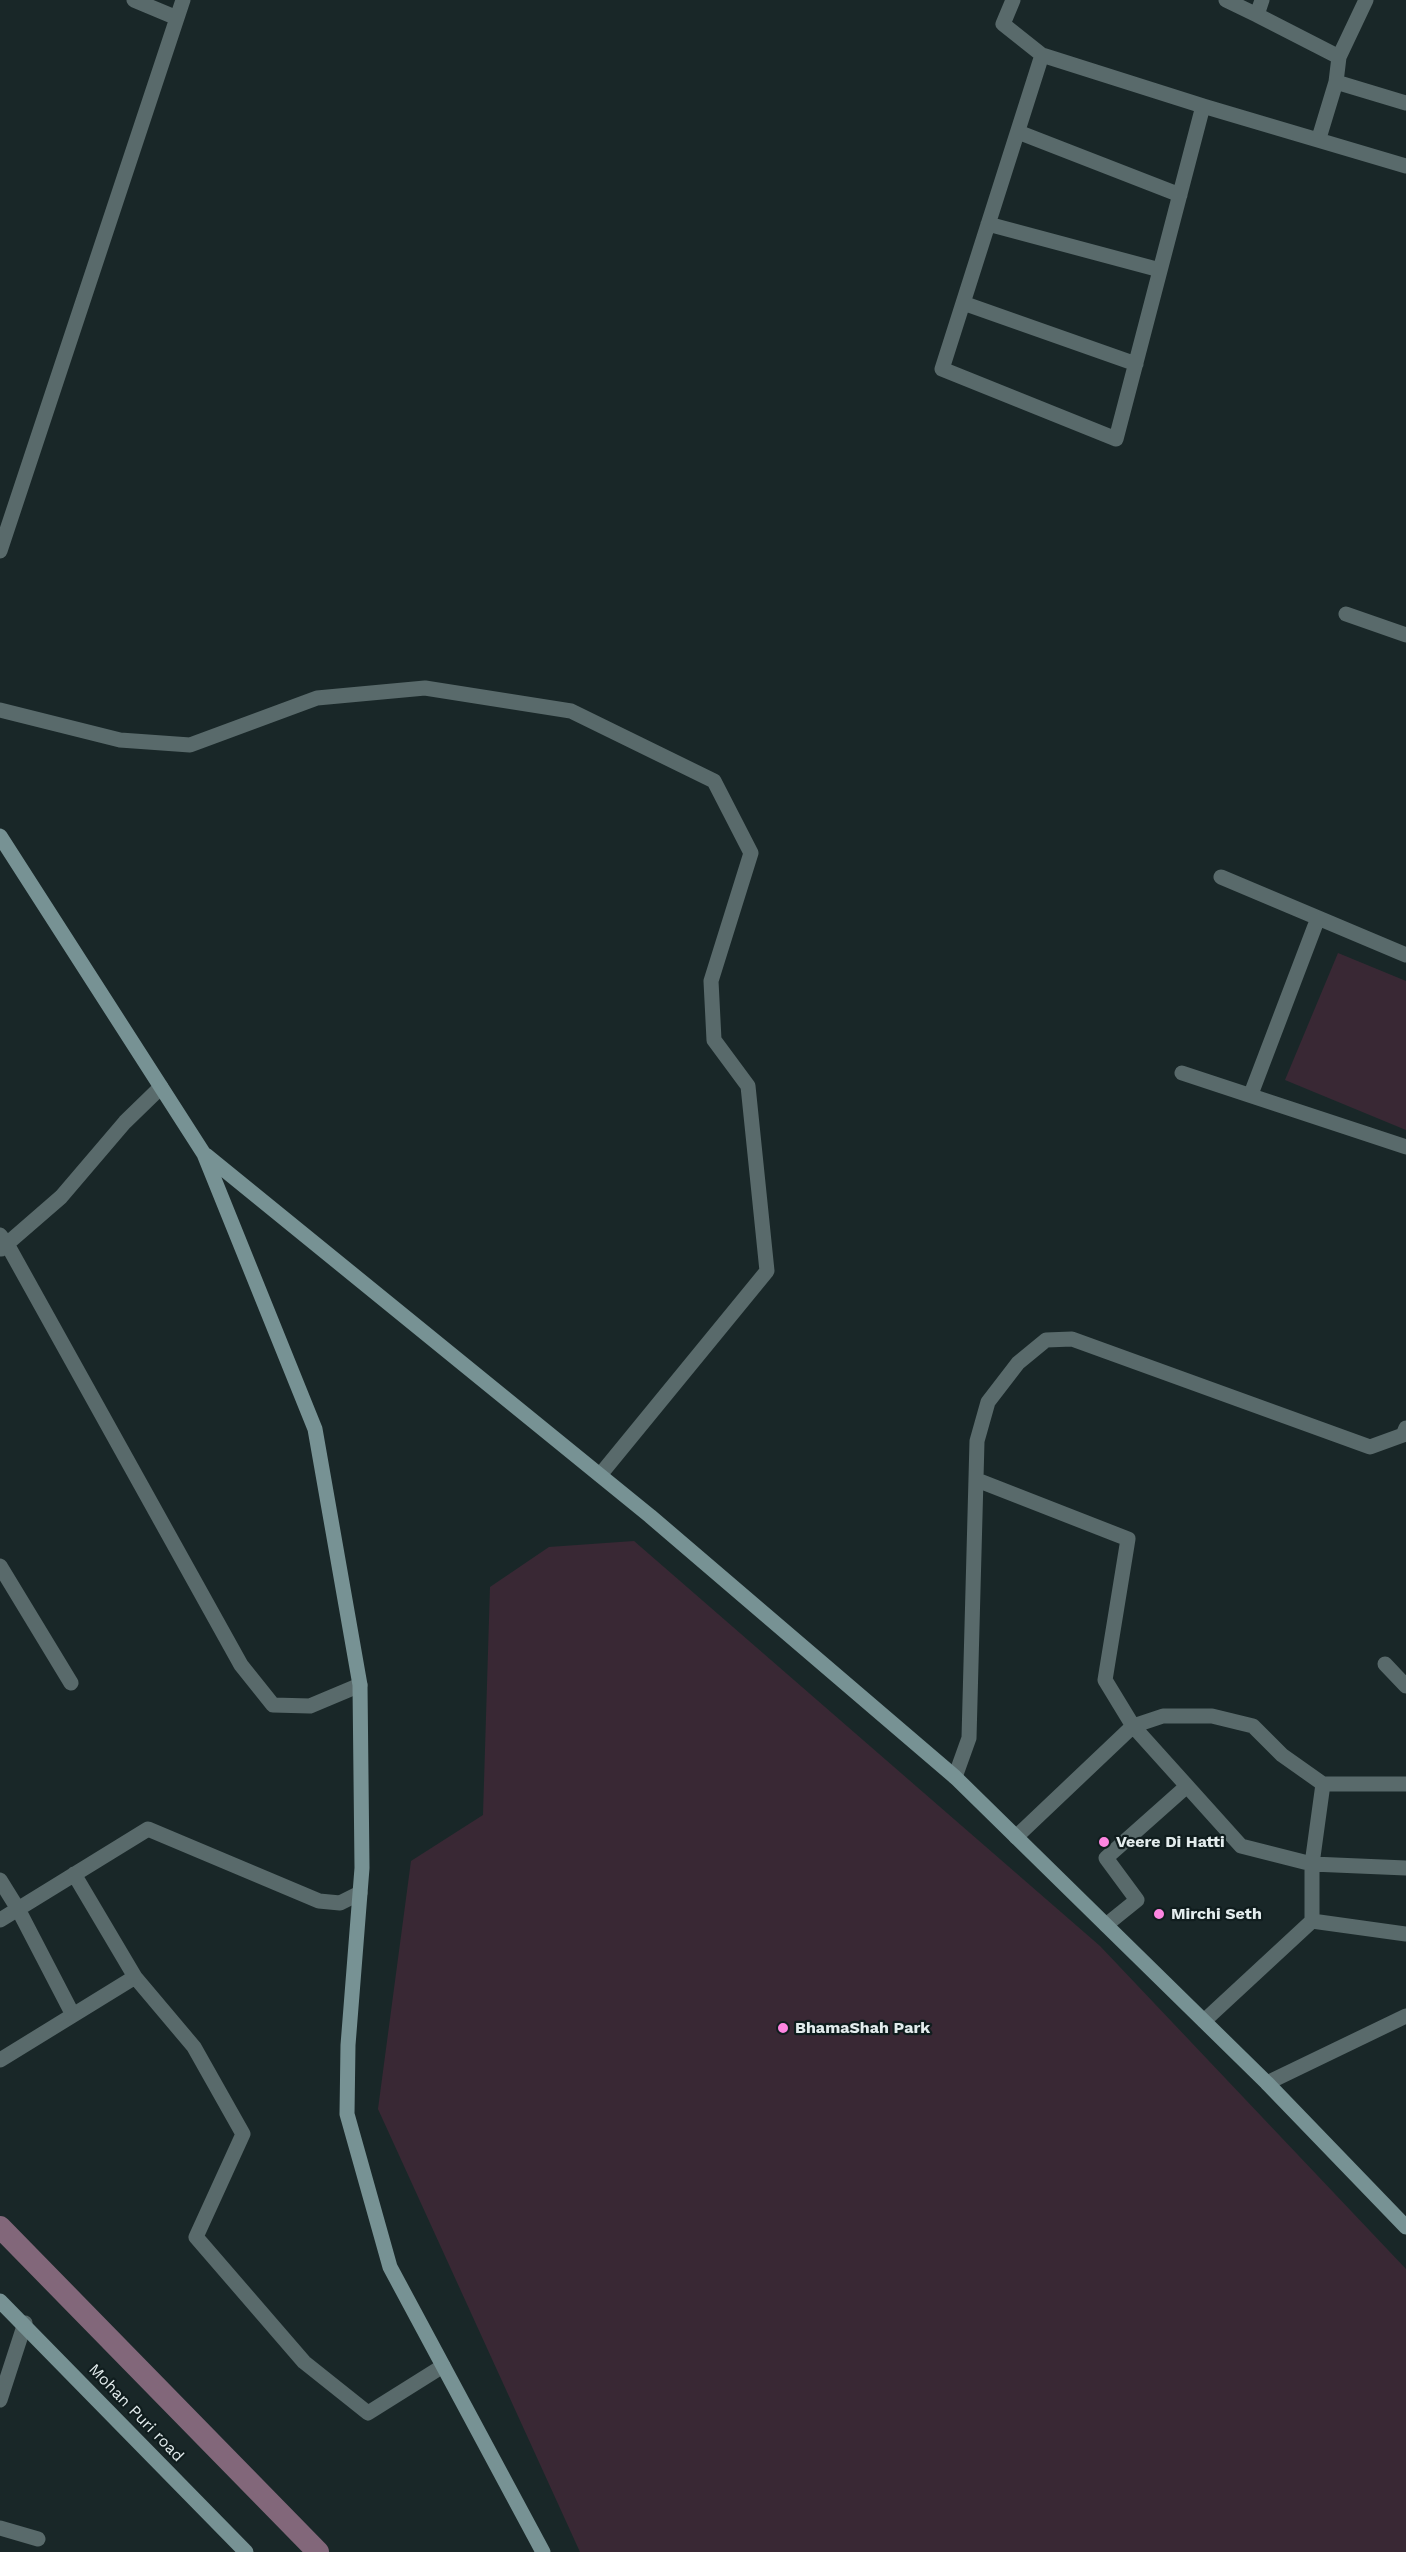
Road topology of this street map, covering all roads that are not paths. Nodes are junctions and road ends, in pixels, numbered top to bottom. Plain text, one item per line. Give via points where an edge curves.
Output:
1 (134, 0) edge
2 (183, 0) edge
3 (1013, 0) edge
4 (1226, 0) edge
5 (1366, 0) edge
6 (1260, 7) edge
7 (177, 18) junction
8 (1042, 55) junction
9 (1339, 57) junction
10 (1336, 82) junction
11 (1406, 103) edge
12 (1203, 106) junction
13 (1018, 132) junction
14 (1319, 138) junction
15 (1406, 166) edge
16 (1180, 195) junction
17 (988, 224) junction
18 (1160, 270) junction
19 (963, 303) junction
20 (1136, 364) junction
21 (0, 551) edge
22 (1346, 614) dead end
23 (1406, 635) edge
24 (0, 710) edge
25 (0, 836) edge
26 (1221, 877) dead end
27 (1318, 918) junction
28 (1406, 955) edge
29 (1182, 1072) dead end
30 (161, 1087) junction
31 (1251, 1094) junction
32 (1406, 1147) edge
33 (204, 1154) junction
34 (2, 1243) edge
35 (1406, 1428) edge
36 (600, 1475) junction
37 (976, 1480) junction
38 (0, 1566) edge
39 (1385, 1664) dead end
40 (71, 1683) dead end
41 (360, 1685) junction
42 (1406, 1686) edge
43 (1133, 1726) junction
44 (955, 1777) junction
45 (1323, 1784) junction
46 (1406, 1784) edge
47 (1187, 1786) junction
48 (1016, 1837) junction
49 (1312, 1864) junction
50 (1406, 1868) edge
51 (74, 1875) junction
52 (0, 1880) edge
53 (360, 1893) junction
54 (18, 1909) junction
55 (0, 1920) edge
56 (1312, 1922) junction
57 (1106, 1925) junction
58 (1406, 1934) edge
59 (135, 1977) junction
60 (73, 2015) junction
61 (1406, 2016) edge
62 (1204, 2021) junction
63 (0, 2060) edge
64 (1268, 2083) junction
65 (1406, 2227) edge
66 (0, 2301) edge
67 (25, 2323) junction
68 (443, 2366) junction
69 (0, 2400) edge
70 (0, 2528) edge
71 (38, 2539) dead end
72 (246, 2552) edge
73 (543, 2552) edge

1 - 7 street
2 - 7 street
3 - 8 street via 1003,24
4 - 6 street
5 - 9 street
6 - 9 street
7 - 21 street
8 - 12 street
8 - 13 street
9 - 10 street
10 - 11 street
10 - 14 street
12 - 14 street
12 - 16 street
13 - 16 street
13 - 17 street
14 - 15 street
16 - 18 street
17 - 18 street
17 - 19 street
18 - 20 street
19 - 20 street
19 - 20 street via 942,369 1116,439
22 - 23 street
24 - 36 street via 120,740 190,745 317,698 425,688 571,711 714,781 751,853 711,981 714,1040 748,1086 767,1271
25 - 30 street
26 - 27 street
27 - 28 street
27 - 31 street
29 - 31 street
30 - 33 street
30 - 34 street via 125,1122 61,1197
31 - 32 street
33 - 36 street
33 - 41 street via 315,1429
34 - 41 street via 242,1665 273,1705 310,1706
35 - 37 street via 1403,1435 1370,1447 1072,1339 1046,1340 1018,1363 988,1402 978,1441
36 - 44 street
37 - 43 street via 1128,1539 1105,1680
37 - 44 street via 969,1738
38 - 40 street
39 - 42 street
41 - 53 street
43 - 45 street via 1162,1716 1212,1716 1253,1726 1282,1755
43 - 47 street
43 - 48 street
44 - 48 street
45 - 46 street
45 - 49 street
47 - 49 street via 1241,1846
47 - 57 street via 1106,1858 1137,1900
48 - 57 street
49 - 50 street
49 - 56 street
51 - 53 street via 148,1828 319,1901 340,1903
51 - 54 street
51 - 59 street
52 - 54 street
53 - 68 street via 348,2045 347,2114 390,2267
54 - 55 street
54 - 60 street
56 - 58 street
56 - 62 street
57 - 62 street
59 - 60 street
59 - 68 street via 194,2047 243,2134 196,2237 304,2362 368,2413
60 - 63 street
61 - 64 street
62 - 64 street
64 - 65 street
66 - 67 street, Mohan Puri road
67 - 69 street
67 - 72 street, Mohan Puri road
68 - 73 street
70 - 71 street

